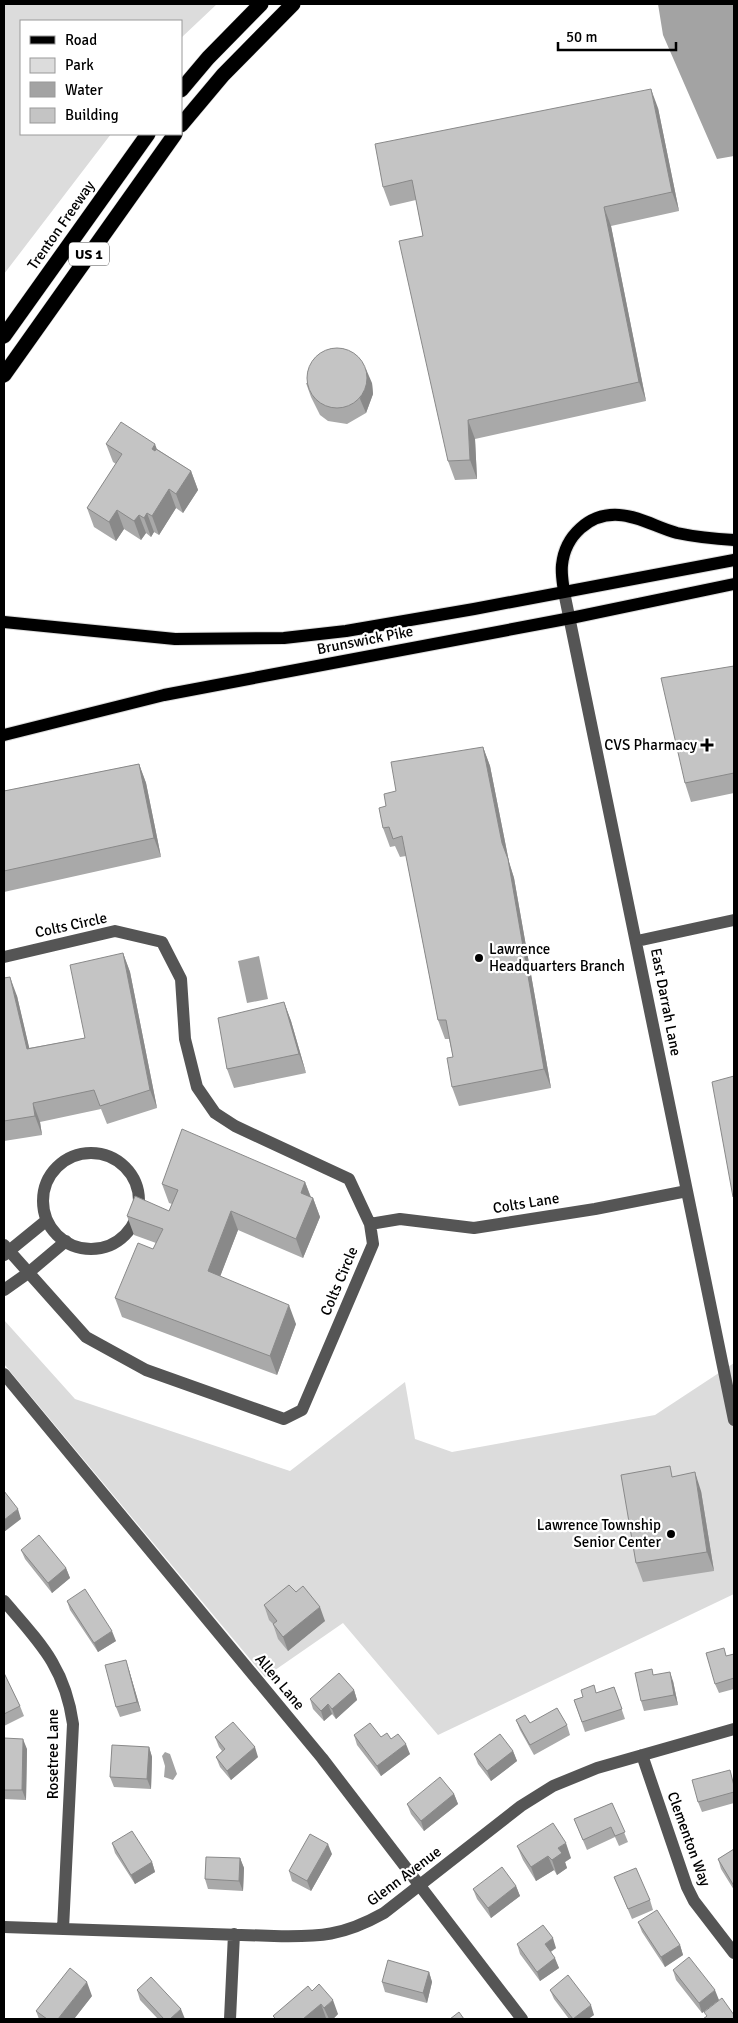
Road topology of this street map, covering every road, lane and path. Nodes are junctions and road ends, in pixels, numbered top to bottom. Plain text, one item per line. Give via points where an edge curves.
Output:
1 (261, 4) edge
2 (293, 4) edge
3 (182, 89) edge
4 (182, 124) edge
5 (147, 135) edge
6 (173, 135) edge
7 (4, 336) edge
8 (4, 375) edge
9 (734, 540) edge
10 (734, 560) edge
11 (734, 584) edge
12 (564, 592) junction
13 (571, 618) junction
14 (4, 622) edge
15 (4, 735) edge
16 (734, 920) edge
17 (636, 941) junction
18 (4, 957) edge
19 (687, 1191) junction
20 (47, 1220) junction
21 (370, 1224) junction
22 (66, 1240) junction
23 (5, 1250) edge
24 (28, 1273) junction
25 (4, 1290) edge
26 (4, 1374) edge
27 (734, 1420) edge
28 (4, 1601) edge
29 (734, 1729) edge
30 (642, 1755) junction
31 (420, 1885) junction
32 (4, 1927) edge
33 (64, 1929) junction
34 (234, 1934) junction
35 (734, 1953) edge
36 (230, 2019) edge
37 (522, 2019) edge

1 - 3 highway
2 - 4 highway via 229,68
5 - 7 highway, Trenton Freeway / US 1
6 - 8 highway, US 1
9 - 12 main road via 688,534 633,518 606,516 592,520 580,528 564,553
10 - 12 main road, Brunswick Pike
11 - 13 main road, Brunswick Pike
12 - 13 street, East Darrah Lane
12 - 14 main road, Brunswick Pike via 346,631 284,638 175,639
13 - 15 main road, Brunswick Pike via 164,695
13 - 17 street, East Darrah Lane
16 - 17 street
17 - 19 street, East Darrah Lane
18 - 21 street, Colts Circle via 115,931 162,942 181,979 185,1039 197,1087 215,1113 235,1126 350,1179
19 - 21 street, Colts Lane via 474,1228 400,1218
19 - 27 street, East Darrah Lane
20 - 22 street
20 - 22 street via 43,1204 45,1188 52,1173 63,1162 78,1154 94,1153 110,1156 124,1166 138,1192 139,1208 125,1235 113,1244 98,1248 83,1248
20 - 23 street
21 - 24 street, Colts Circle via 373,1244 315,1384 302,1410 284,1419 146,1370 86,1337
22 - 24 street
23 - 24 street, Colts Circle
24 - 25 street
26 - 31 street, Allen Lane via 322,1758
28 - 33 street, Rosetree Lane via 52,1660 70,1702 73,1724
29 - 30 street, Glenn Avenue
30 - 31 street, Glenn Avenue via 590,1770 553,1786 521,1806
30 - 35 street, Clementon Way via 687,1887
31 - 34 street, Glenn Avenue via 364,1925 341,1932 317,1936
31 - 37 street, Allen Lane
32 - 33 street, Glenn Avenue
33 - 34 street, Glenn Avenue
34 - 36 street

